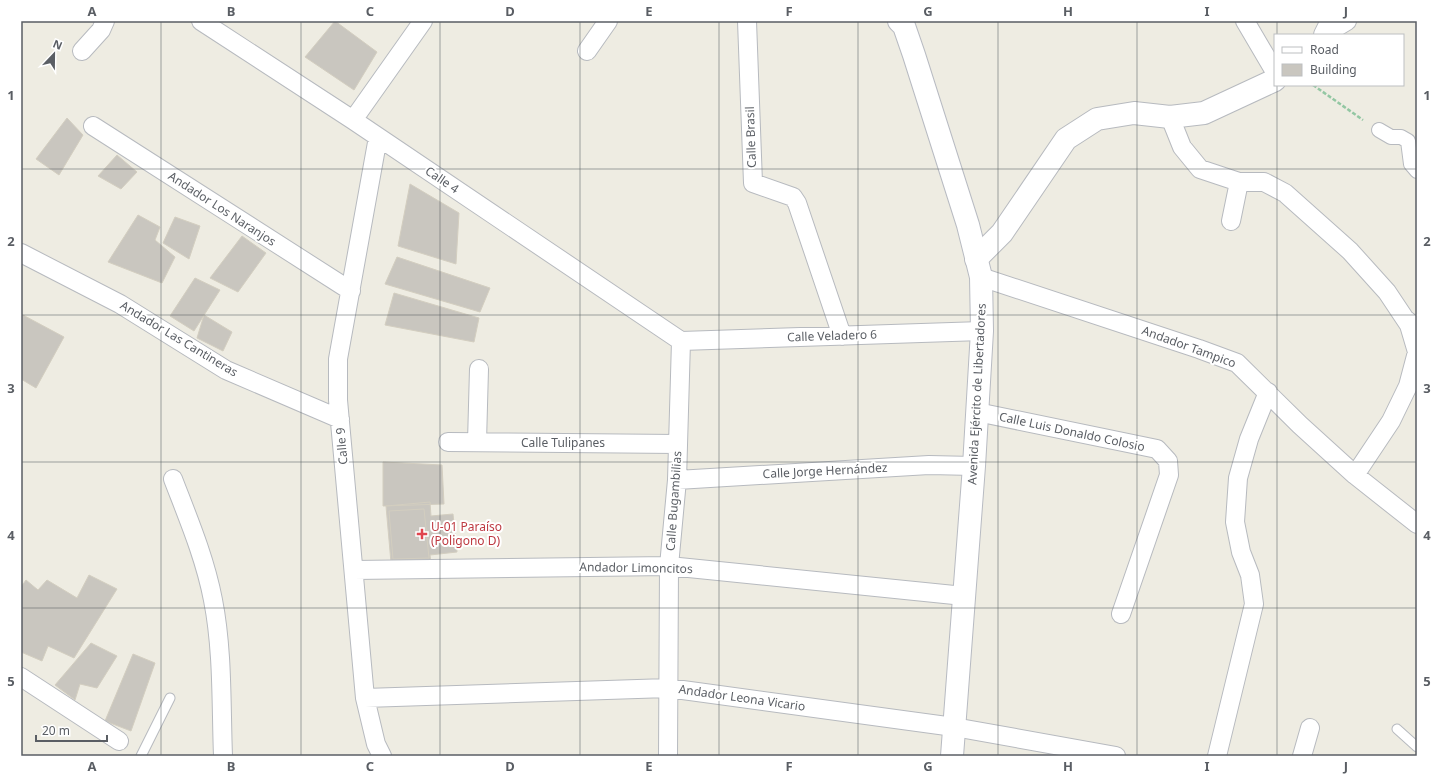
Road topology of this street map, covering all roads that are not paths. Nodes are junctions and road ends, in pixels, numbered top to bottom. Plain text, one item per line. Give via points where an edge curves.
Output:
1 (105, 21) edge
2 (201, 21) edge
3 (424, 21) edge
4 (608, 21) edge
5 (747, 21) edge
6 (898, 21) edge
7 (1245, 21) edge
8 (1347, 21) edge
9 (1328, 30) edge
10 (82, 51) dead end
11 (587, 51) dead end
12 (1274, 70) edge
13 (1274, 80) edge
14 (1170, 117) junction
15 (353, 120) junction
16 (93, 126) dead end
17 (1379, 130) road end
18 (378, 137) junction
19 (1417, 171) edge
20 (1239, 182) junction
21 (1231, 221) dead end
22 (21, 253) edge
23 (979, 268) junction
24 (351, 292) junction
25 (1411, 324) edge
26 (982, 331) junction
27 (842, 336) junction
28 (681, 341) junction
29 (479, 369) dead end
30 (1268, 392) junction
31 (977, 412) junction
32 (340, 419) junction
33 (448, 442) dead end
34 (478, 442) junction
35 (678, 444) junction
36 (974, 466) junction
37 (1355, 475) junction
38 (173, 479) dead end
39 (677, 480) junction
40 (1417, 524) edge
41 (669, 566) junction
42 (354, 570) junction
43 (964, 596) junction
44 (1121, 614) dead end
45 (21, 677) edge
46 (668, 688) junction
47 (170, 698) dead end
48 (365, 698) junction
49 (954, 727) junction
50 (1310, 728) dead end
51 (1397, 729) dead end
52 (119, 741) dead end
53 (1417, 748) edge
54 (141, 756) edge
55 (223, 756) edge
56 (382, 756) edge
57 (668, 756) edge
58 (952, 756) edge
59 (1116, 756) edge
60 (1217, 756) edge
61 (1302, 756) edge

1 - 10 street via 101,30
2 - 15 street, Calle 4
3 - 15 street
4 - 11 street
5 - 27 street, Calle Brasil via 753,183 793,197 797,203
6 - 23 main road, Avenida Ejército de Libertadores via 904,26 914,55 968,225
7 - 12 street
8 - 9 street
13 - 14 main road via 1204,113
14 - 20 street via 1182,147 1200,168
14 - 23 main road via 1134,113 1097,119 1066,139
15 - 18 street, Calle 4
16 - 24 street, Andador Los Naranjos
17 - 19 street via 1391,137 1401,137 1408,141 1411,164
18 - 24 street, Calle 9
18 - 28 street, Calle 4
20 - 21 street
20 - 25 street via 1264,182 1286,193 1350,251 1387,292
22 - 32 street, Andador Las Cantineras via 120,304 226,370
23 - 26 main road, Avenida Ejército de Libertadores
23 - 30 street, Andador Tampico via 1237,363
24 - 32 street, Calle 9 via 338,360
25 - 37 street via 1409,325 1417,352 1408,386 1391,420
26 - 27 street, Calle Veladero 6
26 - 31 main road, Avenida Ejército de Libertadores
27 - 28 street, Calle Veladero 6
28 - 35 street, Calle Bugambilias
29 - 34 street
30 - 37 street, Andador Tampico
30 - 60 street via 1249,439 1238,478 1236,522 1241,552 1250,575 1254,604
31 - 36 main road, Avenida Ejército de Libertadores
31 - 44 street, Calle Luis Donaldo Colosio via 1157,449 1168,461 1169,475
32 - 42 street, Calle 9
33 - 34 street, Calle Tulipanes
34 - 35 street, Calle Tulipanes
35 - 39 street, Calle Bugambilias
36 - 39 street, Calle Jorge Hernández via 929,466
36 - 43 main road, Avenida Ejército de Libertadores
37 - 40 street, Andador Tampico
38 - 55 street via 196,537 213,600 219,652
39 - 41 street, Calle Bugambilias
41 - 42 street, Andador Limoncitos
41 - 43 street, Andador Limoncitos
41 - 46 street, Calle Bugambilias
42 - 48 street, Calle 9
43 - 49 main road, Avenida Ejército de Libertadores
45 - 52 street
46 - 48 street, Andador Leona Vicario
46 - 49 street, Andador Leona Vicario
46 - 57 street, Calle Bugambilias
47 - 54 lane
48 - 56 street, Calle 9 via 376,744
49 - 58 main road, Avenida Ejército de Libertadores
49 - 59 street, Andador Leona Vicario
50 - 61 street
51 - 53 lane

